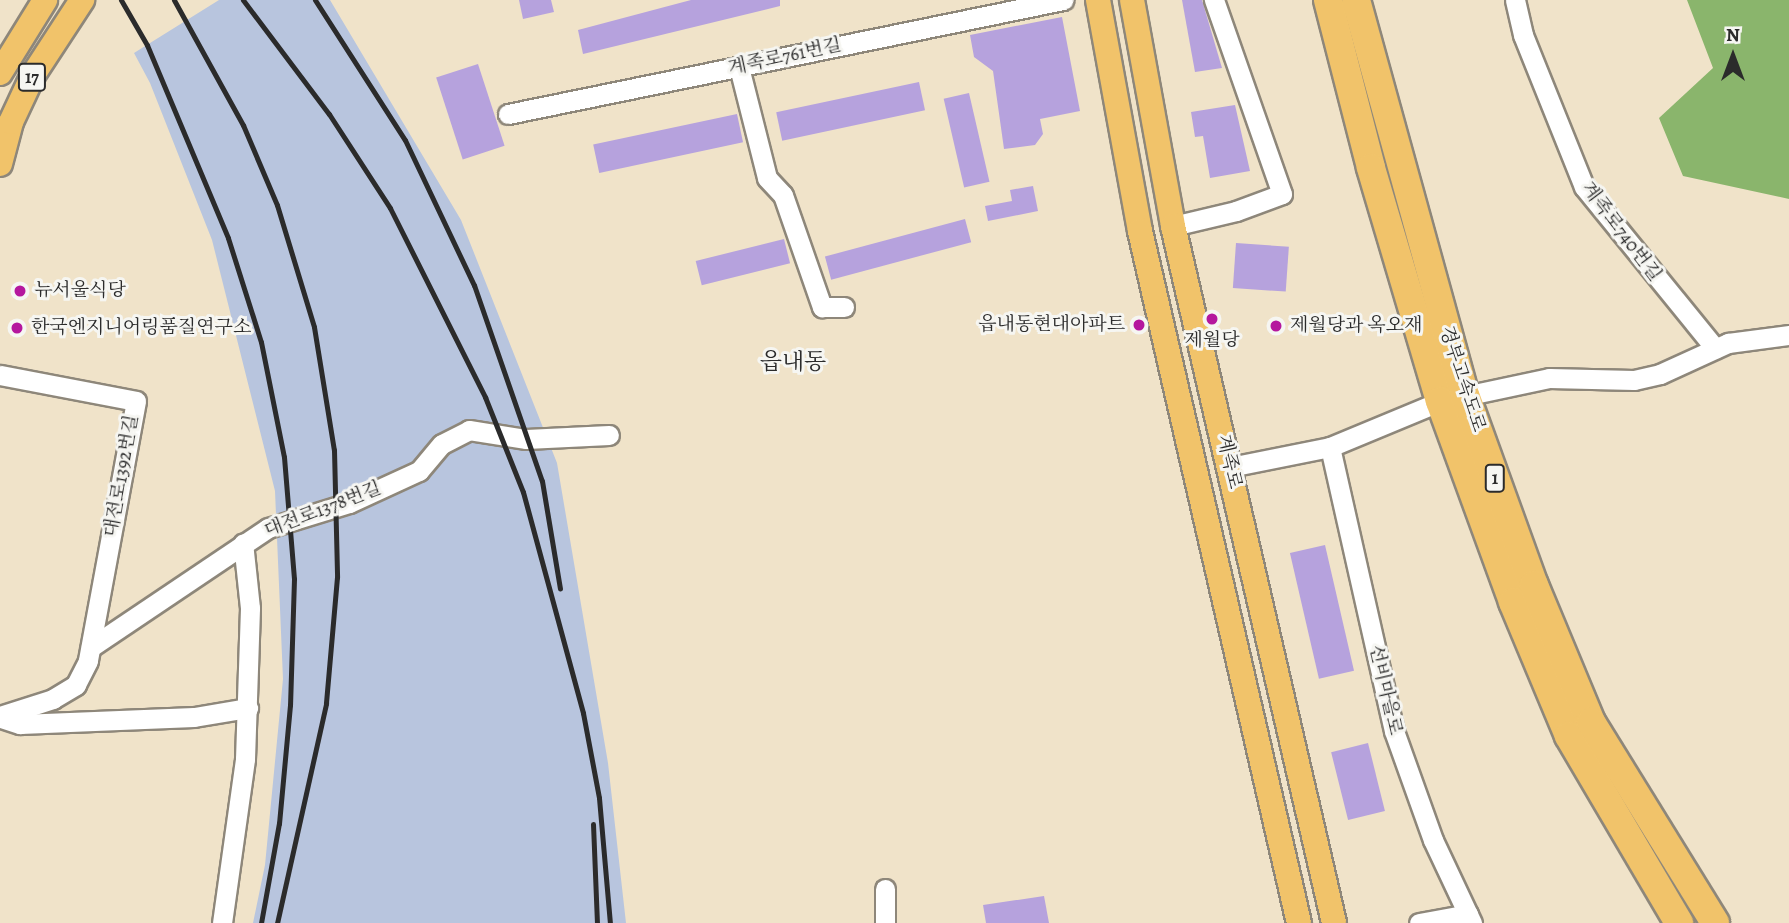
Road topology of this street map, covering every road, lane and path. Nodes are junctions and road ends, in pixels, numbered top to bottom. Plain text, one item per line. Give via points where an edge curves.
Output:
1 (45, 0) edge
2 (82, 0) edge
3 (1063, 0) edge
4 (1098, 0) edge
5 (1132, 0) edge
6 (1214, 0) edge
7 (1328, 0) edge
8 (1356, 0) edge
9 (1516, 0) edge
10 (739, 66) junction
11 (0, 74) edge
12 (508, 114) dead end
13 (0, 164) edge
14 (1173, 226) junction
15 (844, 307) dead end
16 (1789, 335) edge
17 (1715, 348) junction
18 (0, 375) edge
19 (1474, 394) dead end
20 (1429, 406) dead end
21 (609, 435) dead end
22 (1330, 447) junction
23 (1230, 467) junction
24 (243, 543) junction
25 (91, 647) junction
26 (248, 708) junction
27 (0, 717) edge
28 (885, 889) dead end
29 (1470, 918) edge
30 (222, 923) edge
31 (885, 923) edge
32 (1299, 923) edge
33 (1334, 923) edge
34 (1419, 923) edge
35 (1679, 923) edge
36 (1715, 923) edge

1 - 11 main road, 17
2 - 13 main road, 17 via 33,75 11,122
3 - 10 street, 계족로761번길
4 - 32 main road, 계족로 via 1140,232
5 - 14 main road, 계족로
6 - 14 street via 1282,194
7 - 35 highway, 경부고속도로 / 1 via 1371,168 1440,401 1513,602 1569,736
8 - 36 highway, 경부고속도로 / 1 via 1464,392 1534,585 1591,722
9 - 17 street, 계족로740번길 via 1523,35 1584,187
10 - 12 street, 계족로761번길
10 - 15 street via 767,178 782,195 822,307
14 - 23 main road, 계족로
16 - 17 street
17 - 19 street via 1660,374 1634,380 1549,378
18 - 25 street, 대전로1392번길 via 136,401
20 - 22 street
21 - 24 street, 대전로1378번길 via 526,439 470,430 442,443 419,471 349,503 268,528
22 - 23 street
22 - 29 street, 선비마을로 via 1394,731 1433,840
23 - 33 main road, 계족로
24 - 25 street, 대전로1378번길
24 - 26 street via 250,608
25 - 27 street via 76,685 53,699
26 - 27 street via 194,717 20,723
26 - 30 street via 239,827
28 - 31 street
29 - 34 street

